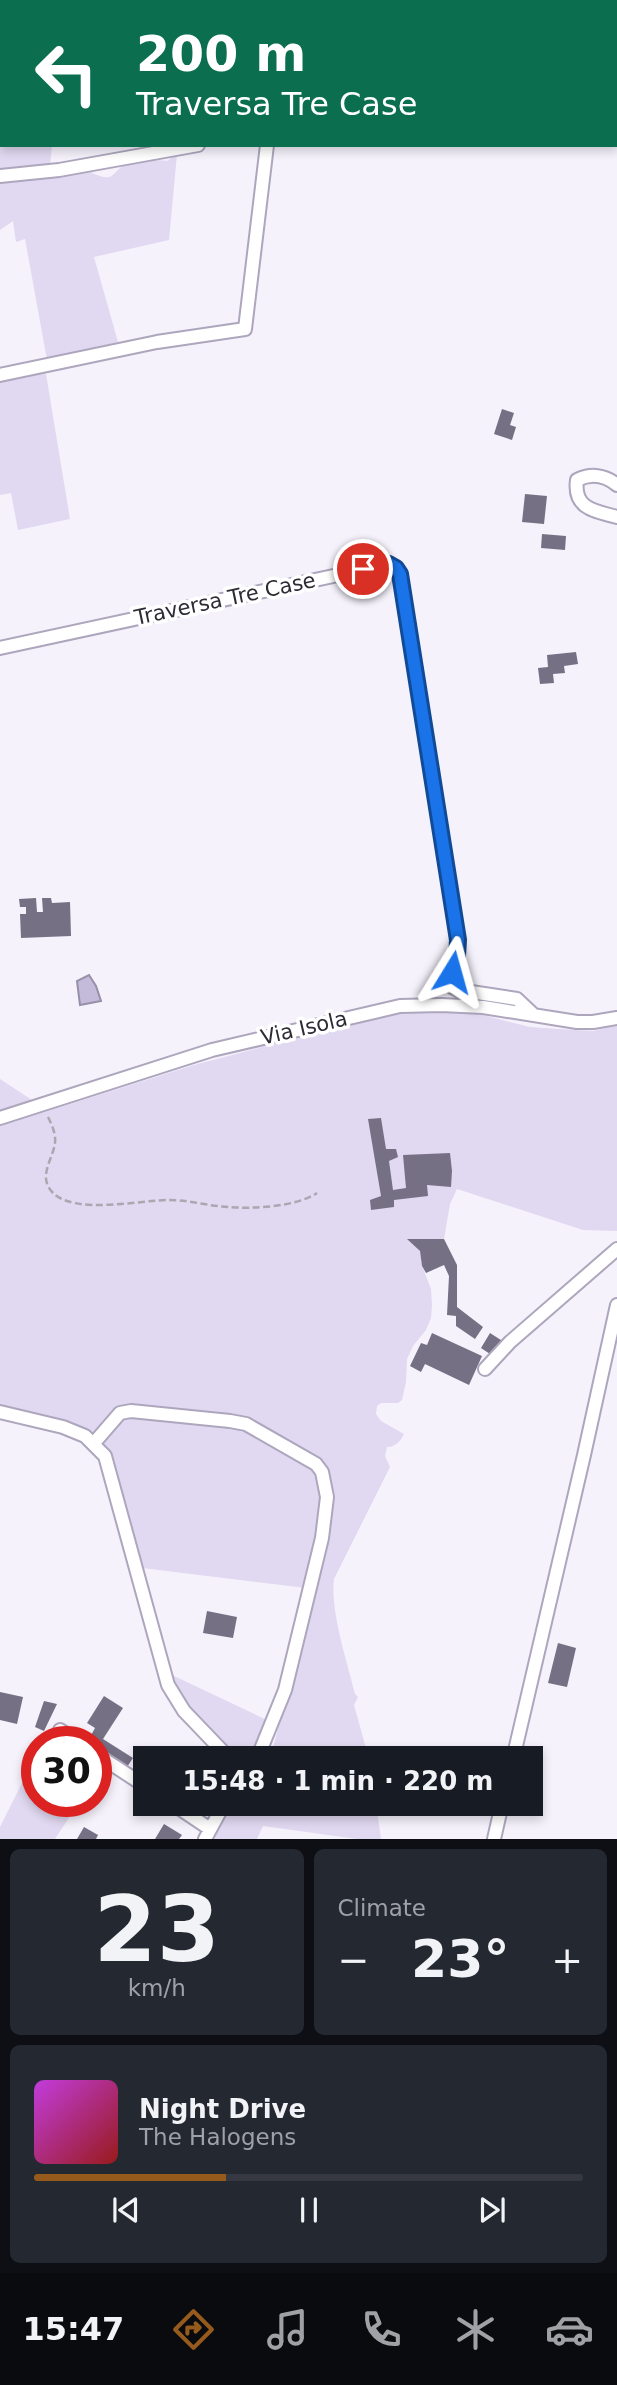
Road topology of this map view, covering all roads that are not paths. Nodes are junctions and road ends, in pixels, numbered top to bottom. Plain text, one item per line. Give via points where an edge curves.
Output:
1 (187, 147) edge
2 (267, 147) edge
3 (0, 176) edge
4 (0, 375) edge
5 (617, 485) edge
6 (617, 517) edge
7 (0, 648) edge
8 (534, 1015) junction
9 (617, 1018) edge
10 (0, 1118) edge
11 (617, 1249) edge
12 (617, 1305) edge
13 (485, 1369) dead end
14 (0, 1412) edge
15 (94, 1443) junction
16 (218, 1746) edge
17 (262, 1746) edge
18 (516, 1746) edge
19 (112, 1764) edge
20 (133, 1778) edge
21 (187, 1816) edge
22 (217, 1816) edge
23 (499, 1816) edge
24 (207, 1834) edge
25 (494, 1839) edge

1 - 3 street
2 - 4 street via 245,329
5 - 6 street via 597,475 585,476 577,480 576,490 588,509
7 - 8 street, Traversa Tre Case via 389,564 396,568 458,940 452,987 517,999
8 - 9 street, Via Isola via 593,1022
8 - 10 street, Via Isola via 441,1004 400,1006 212,1050
11 - 13 street
12 - 18 street
14 - 15 street via 63,1427
15 - 16 street via 106,1456 113,1478 168,1685 184,1711
15 - 17 street via 120,1413 131,1411 230,1421 246,1424 316,1464 322,1472 326,1516 315,1572 285,1690
19 - 20 street
21 - 24 street
22 - 24 street
23 - 25 street

